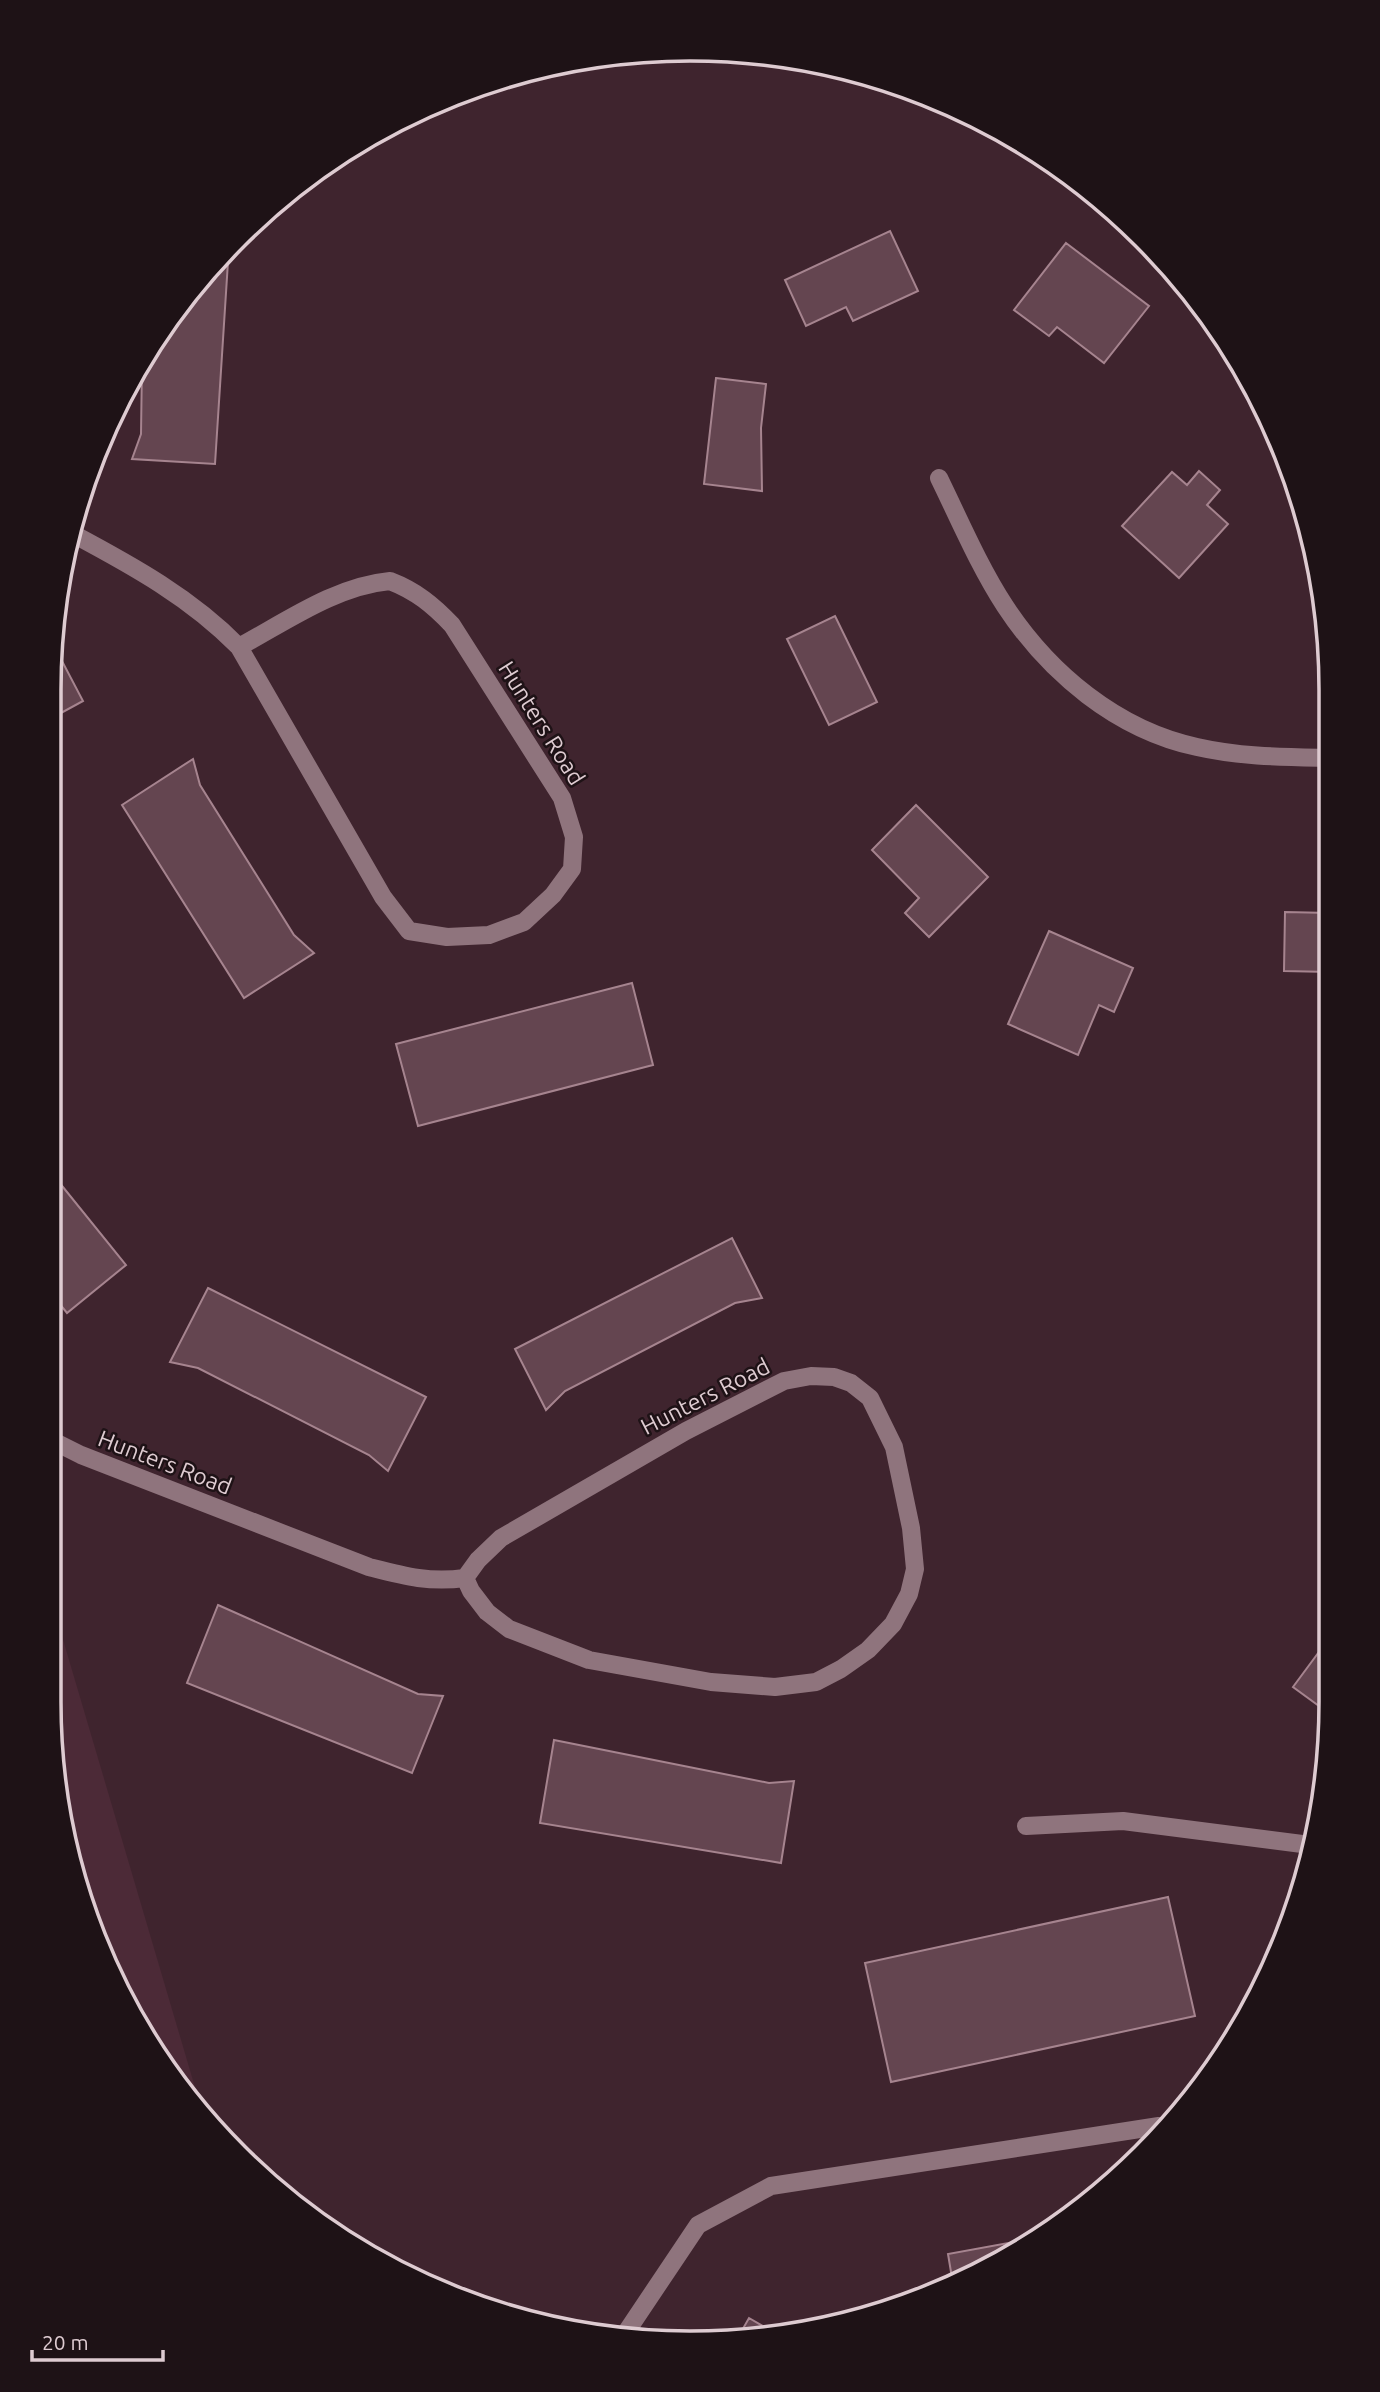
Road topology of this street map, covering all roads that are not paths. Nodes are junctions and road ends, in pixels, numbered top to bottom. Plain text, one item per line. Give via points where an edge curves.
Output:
1 (940, 478) dead end
2 (80, 538) edge
3 (239, 647) junction
4 (1319, 758) edge
5 (61, 1445) edge
6 (465, 1578) junction
7 (1026, 1826) dead end
8 (1302, 1844) edge
9 (1154, 2127) edge
10 (630, 2327) edge

1 - 4 street via 1005,607 1036,648 1089,698 1139,729 1194,747
2 - 3 street, Hunters Road via 144,571 214,622
3 - 3 street, Hunters Road via 383,897 409,932 447,937 501,931 524,922 572,869 574,837 562,798 452,625 414,591 390,581 367,583 337,594
5 - 6 street, Hunters Road via 369,1567 416,1580
6 - 6 street, Hunters Road via 487,1612 509,1629 589,1660 711,1682 775,1687 816,1682 868,1650 893,1624 909,1594 915,1569 894,1447 870,1398 851,1383 811,1376 784,1381 686,1431 501,1538
7 - 8 street via 1123,1821
9 - 10 street via 771,2186 698,2225

